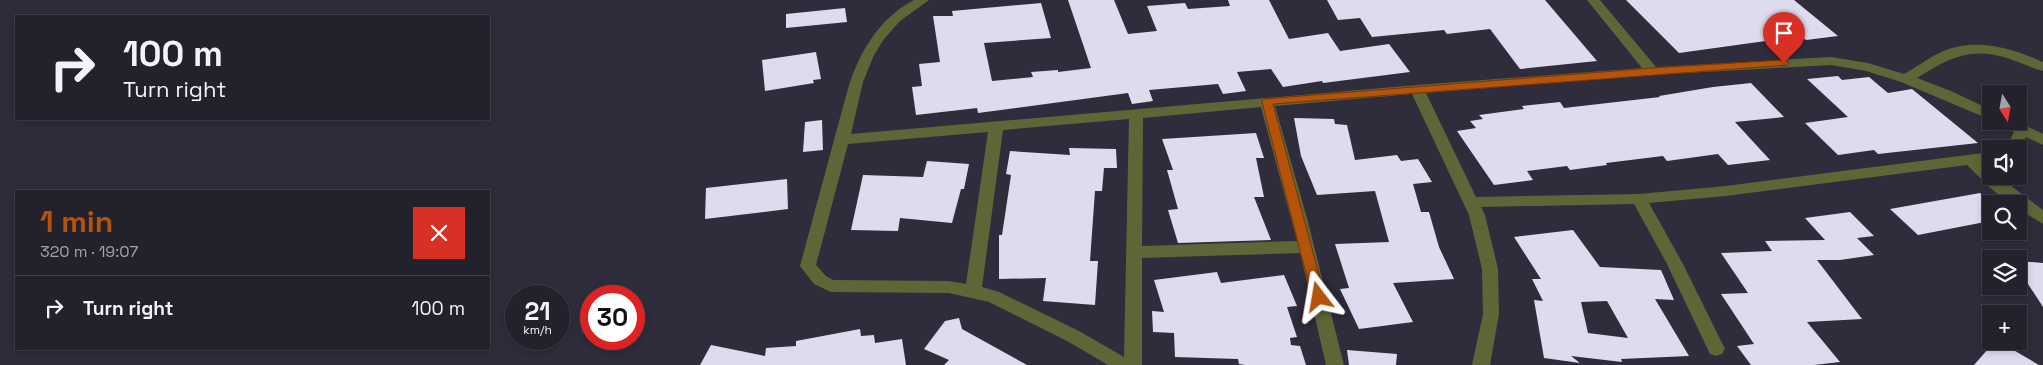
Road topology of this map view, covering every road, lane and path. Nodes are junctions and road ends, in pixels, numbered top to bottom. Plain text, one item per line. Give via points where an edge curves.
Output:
1 (923, 0) edge
2 (1592, 0) edge
3 (2043, 67) edge
4 (1652, 71) junction
5 (1906, 79) junction
6 (1417, 89) junction
7 (1267, 102) junction
8 (1982, 111) edge
9 (1136, 113) junction
10 (996, 127) junction
11 (2022, 130) joint
12 (842, 140) junction
13 (2017, 140) edge
14 (2043, 140) edge
15 (1982, 158) edge
16 (1970, 160) junction
17 (1639, 199) junction
18 (1472, 202) junction
19 (2043, 218) edge
20 (1306, 247) junction
21 (1135, 252) junction
22 (973, 292) junction
23 (1716, 350) dead end
24 (1123, 365) edge
25 (1133, 365) edge
26 (1336, 365) edge
27 (1481, 365) edge

1 - 12 street via 912,5 884,30 863,63
2 - 4 street
3 - 5 street via 2020,57 1992,51 1961,50 1940,58
4 - 5 street via 1831,62 1868,67
4 - 6 street
5 - 8 street
6 - 7 street
6 - 18 street
7 - 9 street
7 - 20 street
9 - 10 street
9 - 21 street
10 - 12 street
10 - 22 street
11 - 13 street
11 - 14 street
12 - 22 street via 808,266 820,280 831,286 949,287
15 - 16 street
16 - 17 street
16 - 19 street via 2010,195
17 - 18 street
17 - 23 street
18 - 27 street via 1490,269 1491,314
20 - 21 street
20 - 26 street
21 - 25 street
22 - 24 street via 993,296

